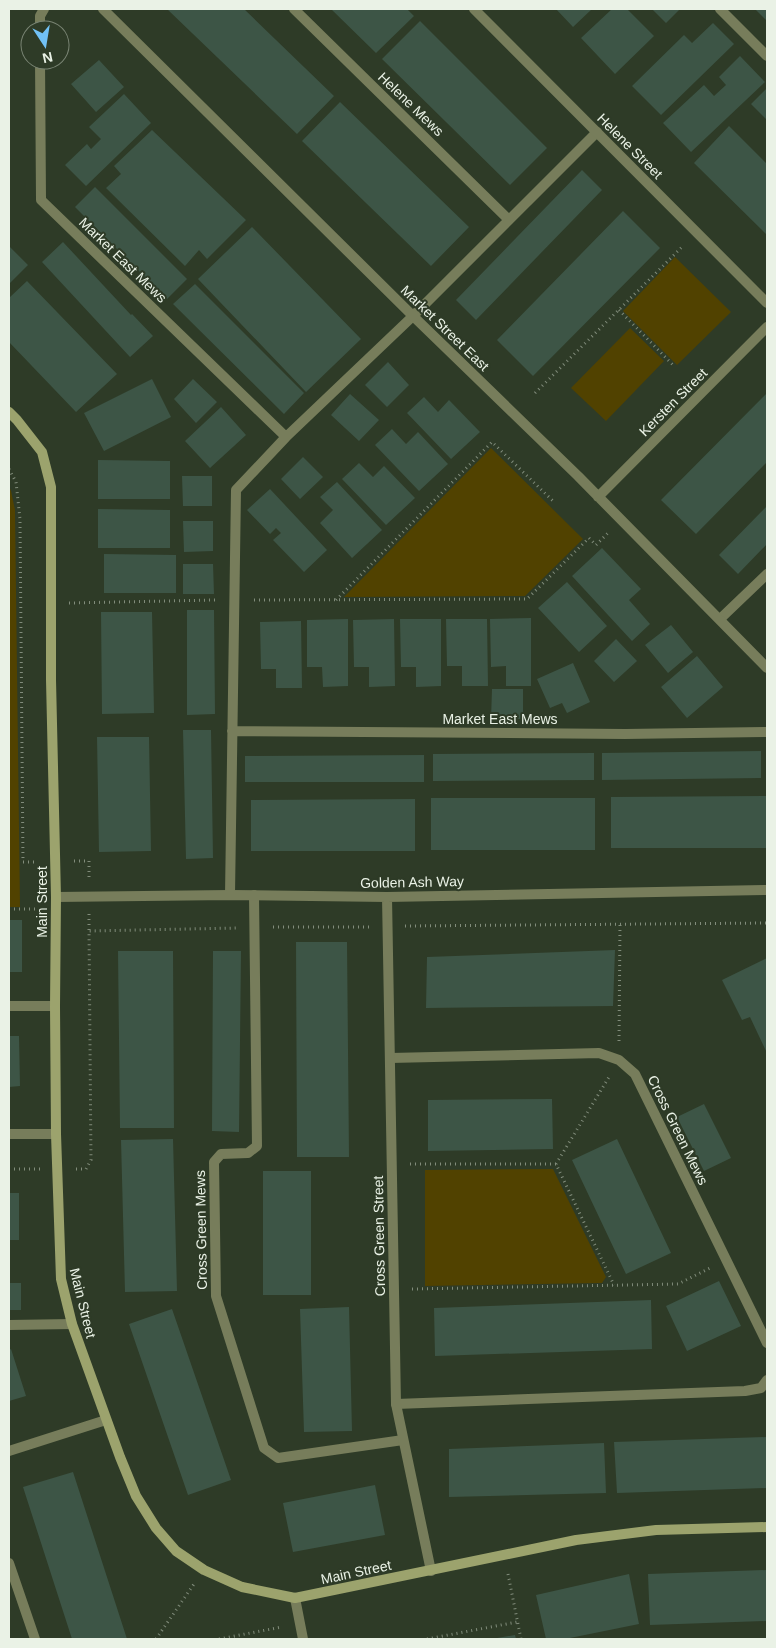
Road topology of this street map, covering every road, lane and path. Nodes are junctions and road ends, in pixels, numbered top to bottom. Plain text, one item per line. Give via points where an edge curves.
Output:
1 (294, 9) edge
2 (474, 9) edge
3 (720, 9) edge
4 (106, 10) edge
5 (767, 56) edge
6 (40, 70) edge
7 (597, 132) junction
8 (509, 220) junction
9 (696, 232) junction
10 (767, 303) edge
11 (619, 310) junction
12 (413, 316) junction
13 (767, 327) edge
14 (675, 367) dead end
15 (535, 393) dead end
16 (9, 412) edge
17 (286, 437) junction
18 (598, 497) junction
19 (553, 501) dead end
20 (620, 521) junction
21 (767, 574) edge
22 (234, 600) junction
23 (336, 601) junction
24 (51, 603) junction
25 (720, 619) junction
26 (767, 668) edge
27 (232, 731) junction
28 (767, 732) edge
29 (767, 890) edge
30 (230, 894) junction
31 (254, 895) junction
32 (56, 897) junction
33 (387, 897) junction
34 (9, 909) edge
35 (56, 909) junction
36 (767, 923) edge
37 (388, 927) junction
38 (255, 928) junction
39 (9, 1006) edge
40 (55, 1006) junction
41 (390, 1058) junction
42 (9, 1134) edge
43 (56, 1134) junction
44 (392, 1164) junction
45 (57, 1168) junction
46 (9, 1169) edge
47 (727, 1260) junction
48 (614, 1285) junction
49 (394, 1289) junction
50 (72, 1324) junction
51 (9, 1325) edge
52 (767, 1343) edge
53 (767, 1380) edge
54 (396, 1404) junction
55 (106, 1420) junction
56 (402, 1440) junction
57 (9, 1452) edge
58 (767, 1527) edge
59 (504, 1554) junction
60 (9, 1563) edge
61 (204, 1570) junction
62 (431, 1571) junction
63 (295, 1598) junction
64 (517, 1622) junction
65 (300, 1624) junction
66 (35, 1639) edge
67 (156, 1639) edge
68 (219, 1639) edge
69 (303, 1639) edge
70 (427, 1639) edge
71 (521, 1639) edge

1 - 8 street, Helene Mews
2 - 7 street, Helene Street
3 - 5 street
4 - 12 street, Market Street East
6 - 17 street, Market East Mews via 41,200
7 - 8 street
7 - 9 street, Helene Street
8 - 12 street
9 - 10 street, Helene Street
9 - 11 path
11 - 14 path
11 - 15 path
12 - 17 street
12 - 18 street, Market Street East
13 - 18 street, Kersten Street
16 - 24 street, Main Street via 42,452 51,487
17 - 22 street via 236,490
18 - 20 street, Market Street East
19 - 23 path via 492,442
20 - 23 path via 596,544 589,538 527,599
20 - 25 street, Market Street East
21 - 25 street
22 - 23 path
22 - 24 path
22 - 27 street
24 - 32 street, Main Street
25 - 26 street, Market Street East
27 - 28 street, Market East Mews
27 - 30 street
29 - 33 street, Golden Ash Way
30 - 31 street, Golden Ash Way
30 - 32 street, Golden Ash Way
31 - 33 street, Golden Ash Way
31 - 38 street, Cross Green Mews
32 - 35 street, Main Street
33 - 37 street, Cross Green Street
34 - 35 path
35 - 40 street, Main Street
36 - 37 path
37 - 38 path
37 - 41 street, Cross Green Street
38 - 45 path via 89,931 91,1160 86,1168
38 - 56 street, Cross Green Mews via 257,1146 248,1153 221,1154 214,1162 216,1296 264,1448 278,1458
39 - 40 street
40 - 43 street, Main Street
41 - 44 street, Cross Green Street
41 - 47 street, Cross Green Mews via 598,1053 619,1060 635,1074
42 - 43 street
43 - 45 street, Main Street
44 - 48 path via 556,1164
44 - 49 street, Cross Green Street
45 - 46 path
45 - 50 street, Main Street via 60,1279
47 - 48 path via 678,1284
47 - 52 street, Cross Green Mews
48 - 49 path
49 - 54 street, Cross Green Street
50 - 51 street
50 - 55 street, Main Street
53 - 54 street via 761,1388 745,1392
54 - 56 street, Cross Green Street
55 - 57 street
55 - 61 street, Main Street via 136,1496 156,1528 176,1551
56 - 62 street, Cross Green Street
58 - 59 street, Main Street via 656,1530 576,1540
59 - 62 street, Main Street
59 - 64 path
60 - 66 street
61 - 63 street, Main Street via 242,1587
61 - 67 path
62 - 63 street, Main Street
63 - 65 street
64 - 70 path
64 - 71 path
65 - 68 path
65 - 69 street

